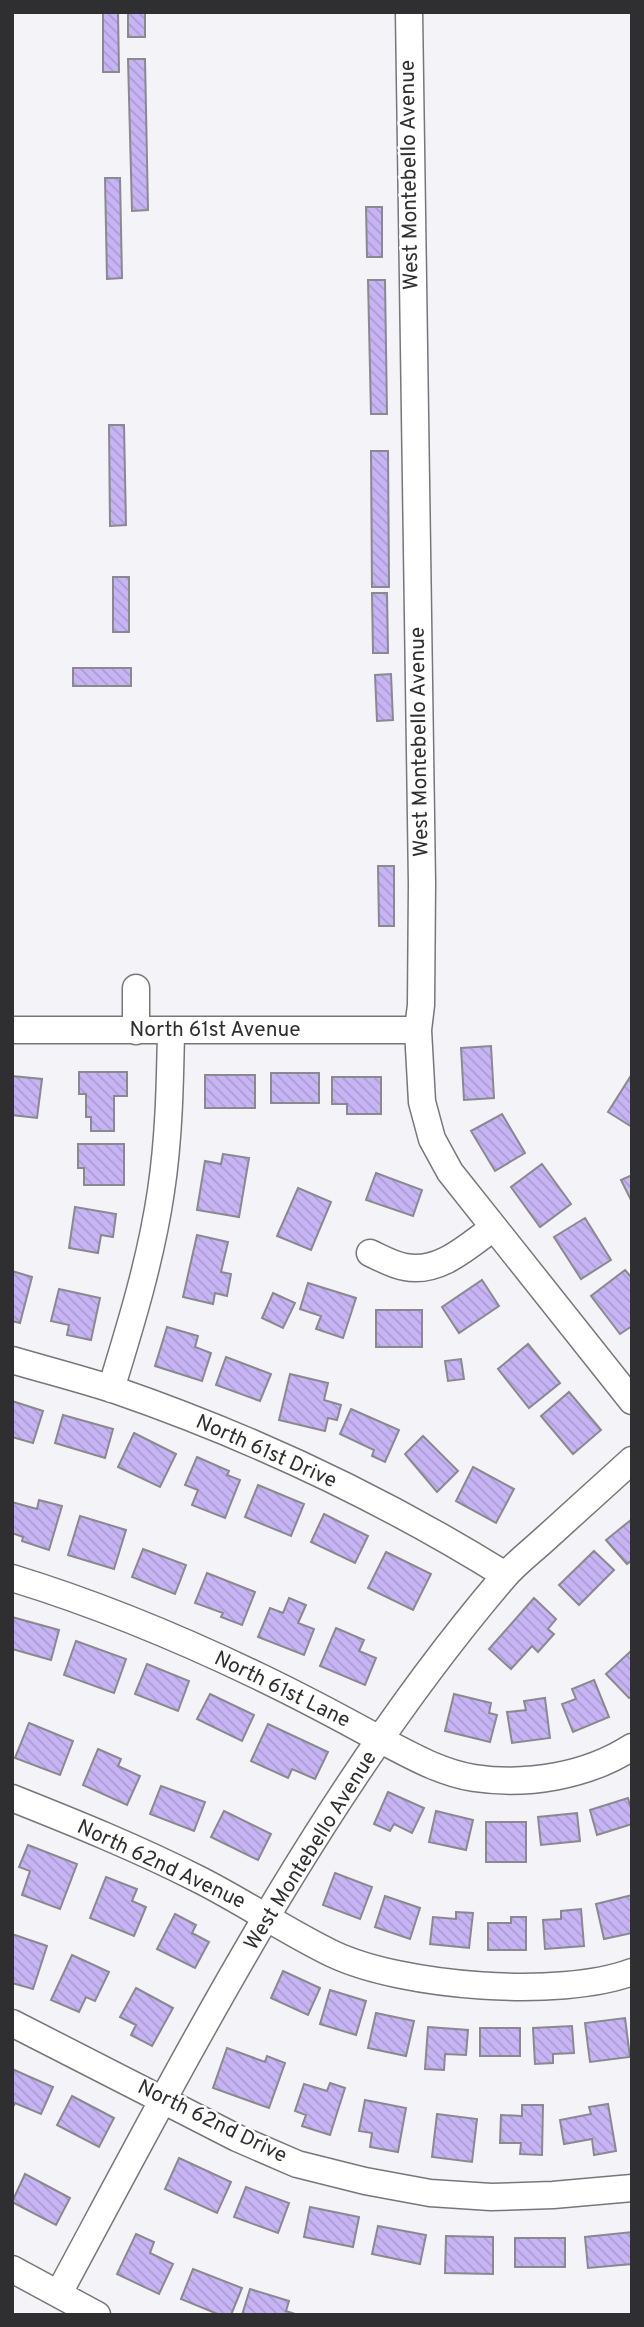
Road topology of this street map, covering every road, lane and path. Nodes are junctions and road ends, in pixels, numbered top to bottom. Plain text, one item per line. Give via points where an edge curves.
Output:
1 (409, 12) edge
2 (136, 988) dead end
3 (12, 1030) edge
4 (418, 1030) junction
5 (136, 1031) junction
6 (171, 1031) junction
7 (493, 1228) junction
8 (370, 1253) dead end
9 (12, 1360) edge
10 (111, 1389) junction
11 (632, 1401) edge
12 (632, 1460) edge
13 (505, 1575) junction
14 (12, 1578) edge
15 (381, 1740) junction
16 (632, 1747) edge
17 (12, 1798) edge
18 (268, 1917) junction
19 (632, 1972) edge
20 (12, 2023) edge
21 (163, 2099) junction
22 (632, 2188) edge
23 (12, 2269) edge
24 (59, 2293) junction
25 (97, 2315) edge

1 - 4 street, West Montebello Avenue via 422,884
2 - 5 street
3 - 5 street, North 61st Avenue
4 - 6 street, North 61st Avenue
4 - 7 street, West Montebello Avenue via 422,1102 432,1139 450,1172
5 - 6 street, North 61st Avenue
6 - 10 street via 161,1193 138,1298
7 - 8 street via 444,1262 428,1266 406,1267
7 - 11 street, West Montebello Avenue
9 - 10 street, North 61st Drive
10 - 13 street, North 61st Drive via 285,1458 443,1536
12 - 13 street, West Montebello Avenue
13 - 15 street, West Montebello Avenue
14 - 15 street, North 61st Lane via 126,1617 258,1676
15 - 16 street, North 61st Lane via 415,1759 472,1778 513,1780 588,1769
15 - 18 street, West Montebello Avenue
17 - 18 street, North 62nd Avenue via 124,1843
18 - 19 street, North 62nd Avenue via 335,1954 394,1974 504,1987 614,1979
18 - 21 street, West Montebello Avenue
20 - 21 street, North 62nd Drive
21 - 22 street, North 62nd Drive via 297,2164 365,2181 430,2193 491,2197
21 - 24 street, West Montebello Avenue
23 - 24 street
24 - 25 street

